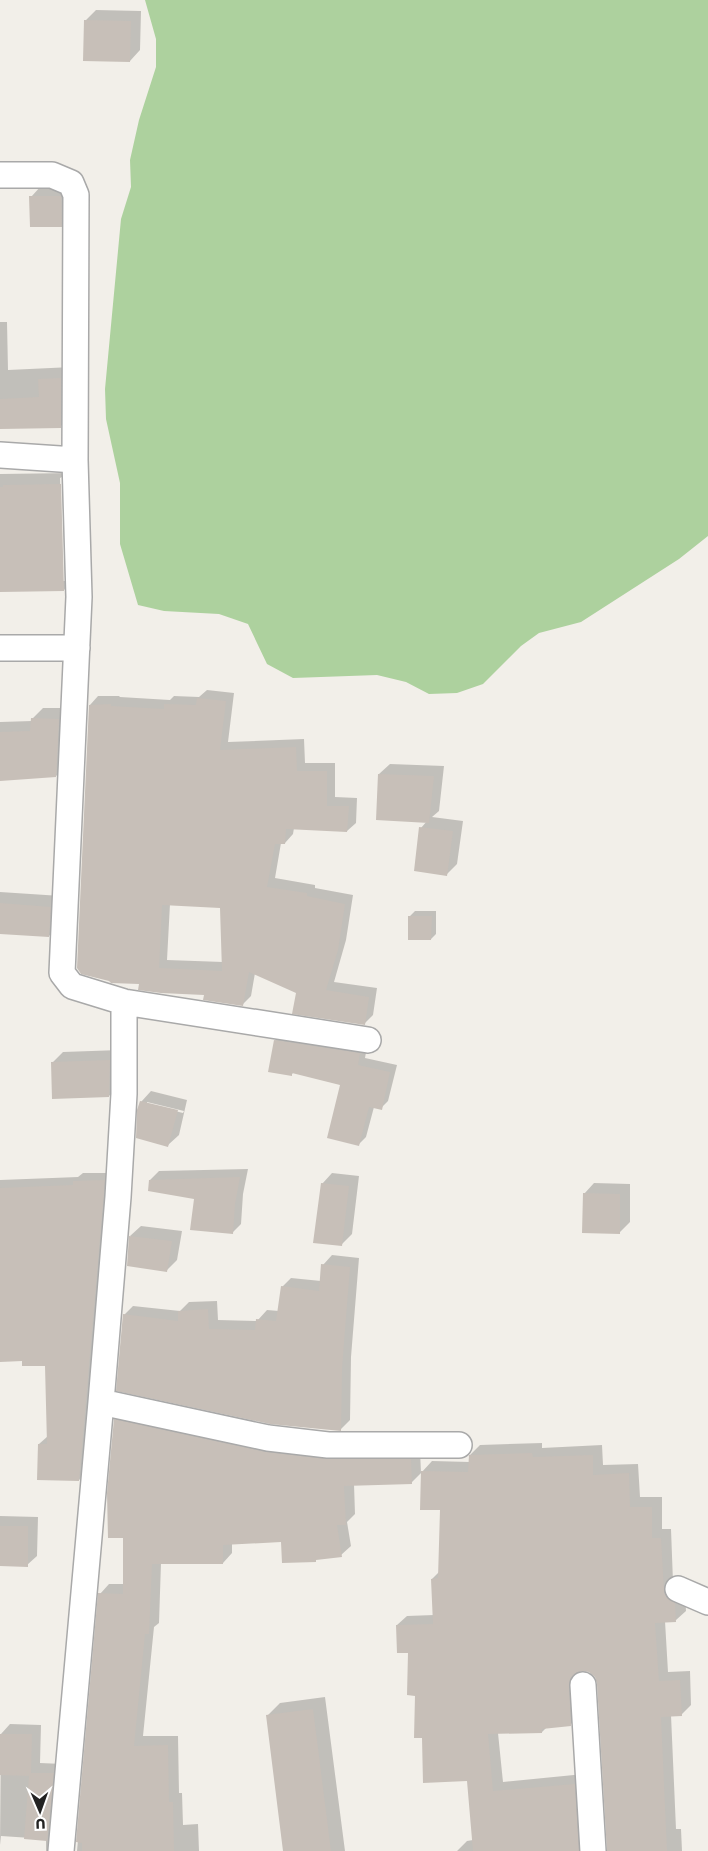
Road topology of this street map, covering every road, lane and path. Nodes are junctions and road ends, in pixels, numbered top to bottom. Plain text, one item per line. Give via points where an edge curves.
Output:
1 (0, 175) edge
2 (0, 455) edge
3 (75, 460) junction
4 (0, 648) edge
5 (77, 648) junction
6 (124, 1002) junction
7 (368, 1040) dead end
8 (101, 1402) junction
9 (459, 1445) dead end
10 (678, 1588) dead end
11 (708, 1602) edge
12 (583, 1685) dead end
13 (61, 1851) edge
14 (593, 1851) edge

1 - 3 street via 52,174 71,183 76,195
2 - 3 street
3 - 5 street via 79,597
4 - 5 street
5 - 6 street via 62,973 72,986
6 - 7 street
6 - 8 street via 123,1103
8 - 9 street via 268,1438 328,1445
8 - 13 street
10 - 11 street
12 - 14 street

